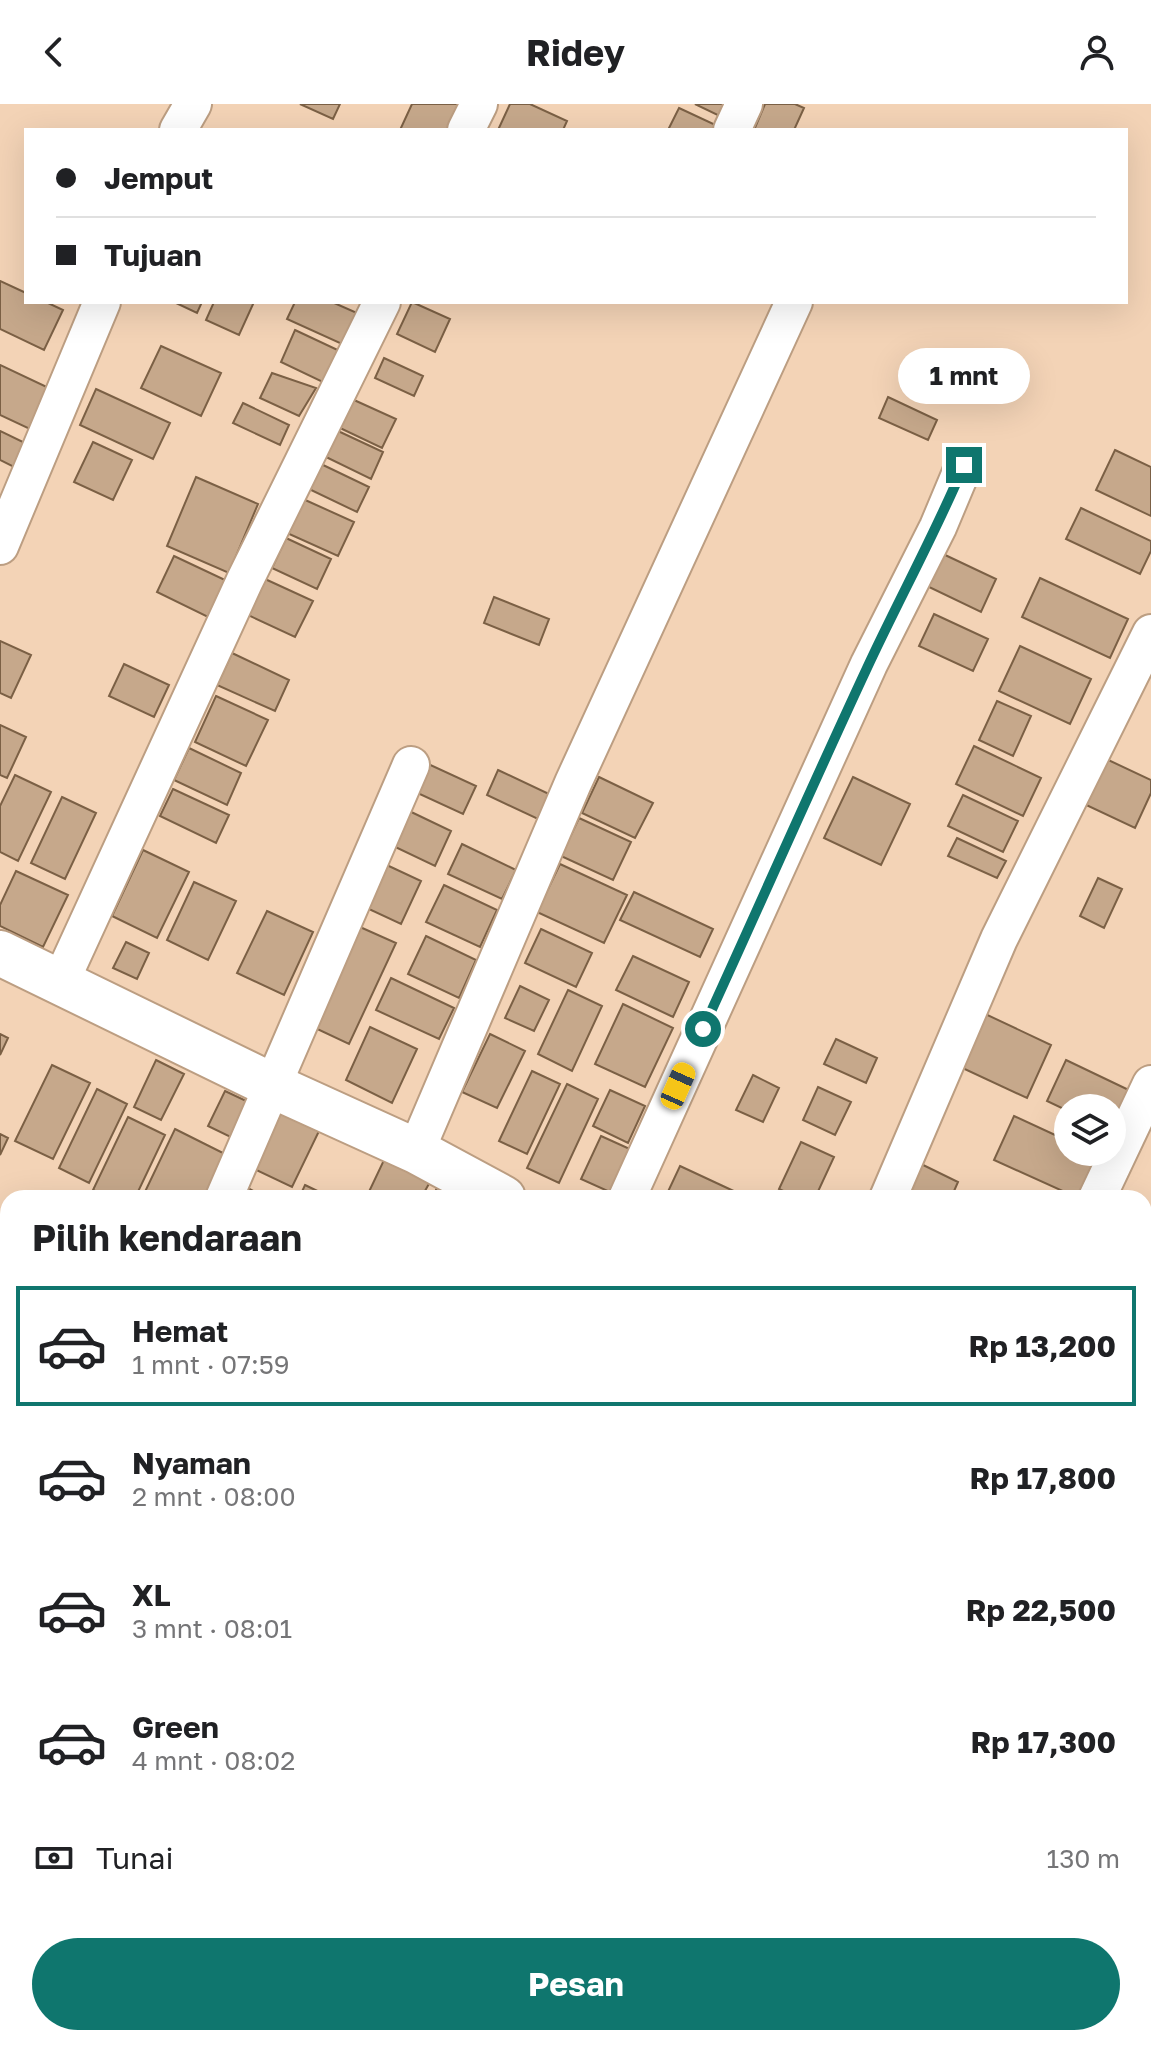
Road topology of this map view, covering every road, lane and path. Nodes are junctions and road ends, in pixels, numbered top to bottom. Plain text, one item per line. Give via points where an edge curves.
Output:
1 (193, 104) edge
2 (479, 104) edge
3 (744, 104) edge
4 (179, 128) edge
5 (467, 128) edge
6 (733, 128) edge
7 (101, 304) edge
8 (381, 304) edge
9 (793, 304) edge
10 (964, 465) dead end
11 (0, 546) edge
12 (1151, 633) edge
13 (411, 765) dead end
14 (0, 953) edge
15 (60, 983) junction
16 (1151, 1084) edge
17 (273, 1086) junction
18 (416, 1151) junction
19 (228, 1190) edge
20 (488, 1190) edge
21 (631, 1190) edge
22 (891, 1190) edge
23 (1101, 1190) edge

1 - 4 street
2 - 5 street
3 - 6 street
7 - 11 street
8 - 15 street via 245,580
9 - 18 street via 573,783
10 - 21 street
12 - 22 street via 999,939
13 - 17 street
14 - 15 street
15 - 17 street
16 - 23 street
17 - 18 street
17 - 19 street
18 - 20 street

